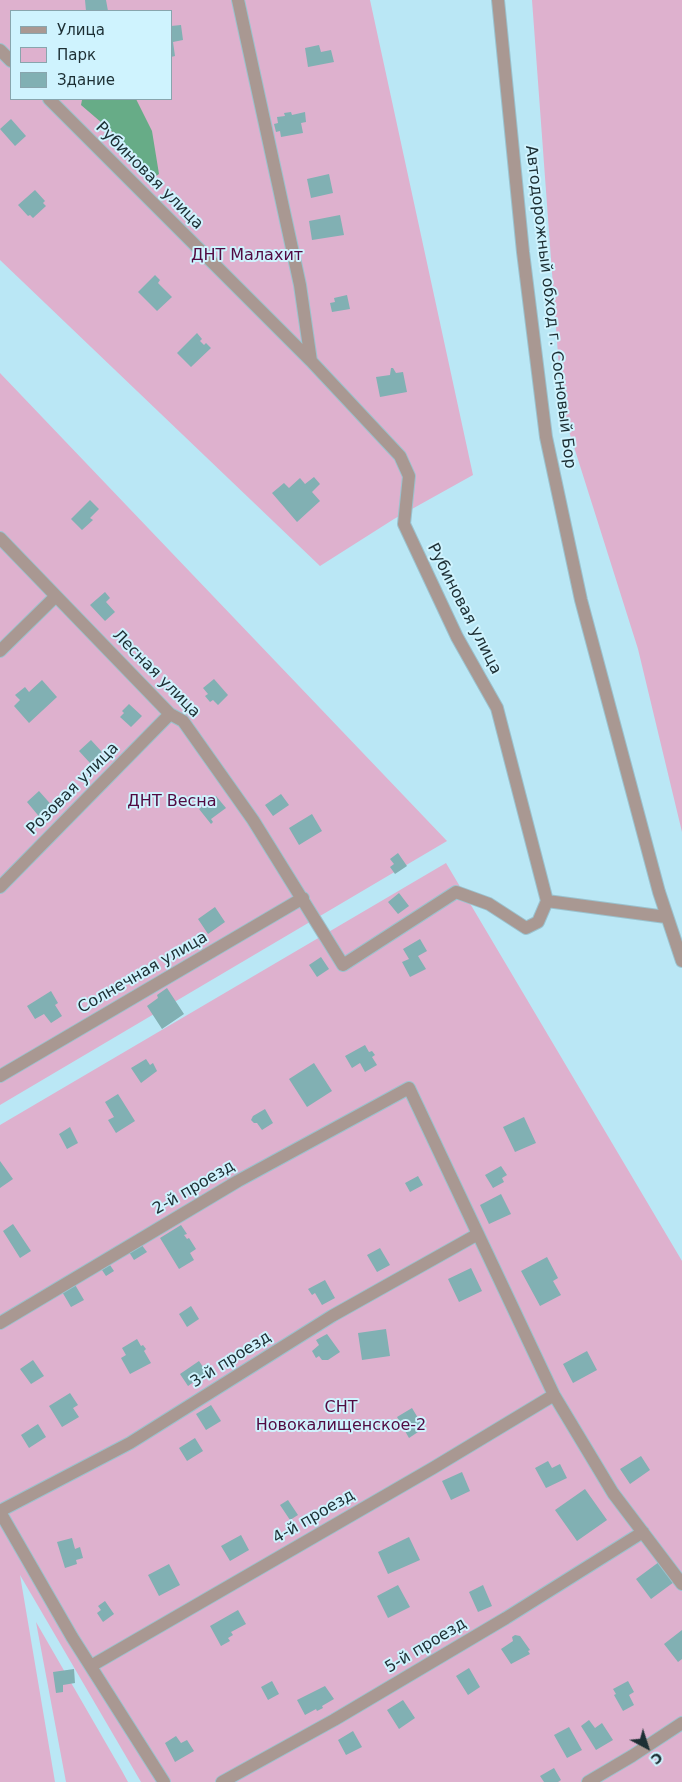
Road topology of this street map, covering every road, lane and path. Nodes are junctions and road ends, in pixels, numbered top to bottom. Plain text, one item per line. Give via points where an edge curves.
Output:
1 (238, 0) edge
2 (498, 0) edge
3 (0, 50) edge
4 (10, 60) edge
5 (50, 100) edge
6 (311, 361) junction
7 (0, 538) edge
8 (56, 596) junction
9 (0, 651) edge
10 (170, 714) junction
11 (0, 887) edge
12 (303, 898) junction
13 (547, 901) junction
14 (666, 918) junction
15 (682, 961) edge
16 (0, 1076) edge
17 (478, 1234) junction
18 (0, 1323) edge
19 (554, 1395) junction
20 (0, 1511) edge
21 (643, 1532) junction
22 (682, 1584) edge
23 (91, 1666) junction
24 (682, 1723) edge
25 (164, 1782) edge
26 (222, 1782) edge
27 (588, 1782) edge

1 - 6 street via 300,285
2 - 14 street, Автодорожный обход г. Сосновый Бор via 523,252 546,437 581,600
3 - 4 street
5 - 6 street, Рубиновая улица
6 - 13 street, Рубиновая улица via 400,456 408,476 404,524 457,636 497,708
7 - 8 street, Лесная улица
8 - 9 street
8 - 10 street, Лесная улица
10 - 11 street, Розовая улица
10 - 12 street, Лесная улица via 183,721
12 - 13 street, Лесная улица via 343,965 456,892 489,904 526,928 538,922
12 - 16 street, Солнечная улица
13 - 14 street
14 - 15 street, Автодорожный обход г. Сосновый Бор
17 - 18 street, 2-й проезд via 409,1088 238,1181
17 - 19 street
17 - 20 street, 3-й проезд via 332,1316 130,1443
19 - 21 street via 613,1493
19 - 23 street, 4-й проезд
20 - 23 street
21 - 22 street
21 - 26 street, 5-й проезд via 334,1720
23 - 25 street
24 - 27 street

